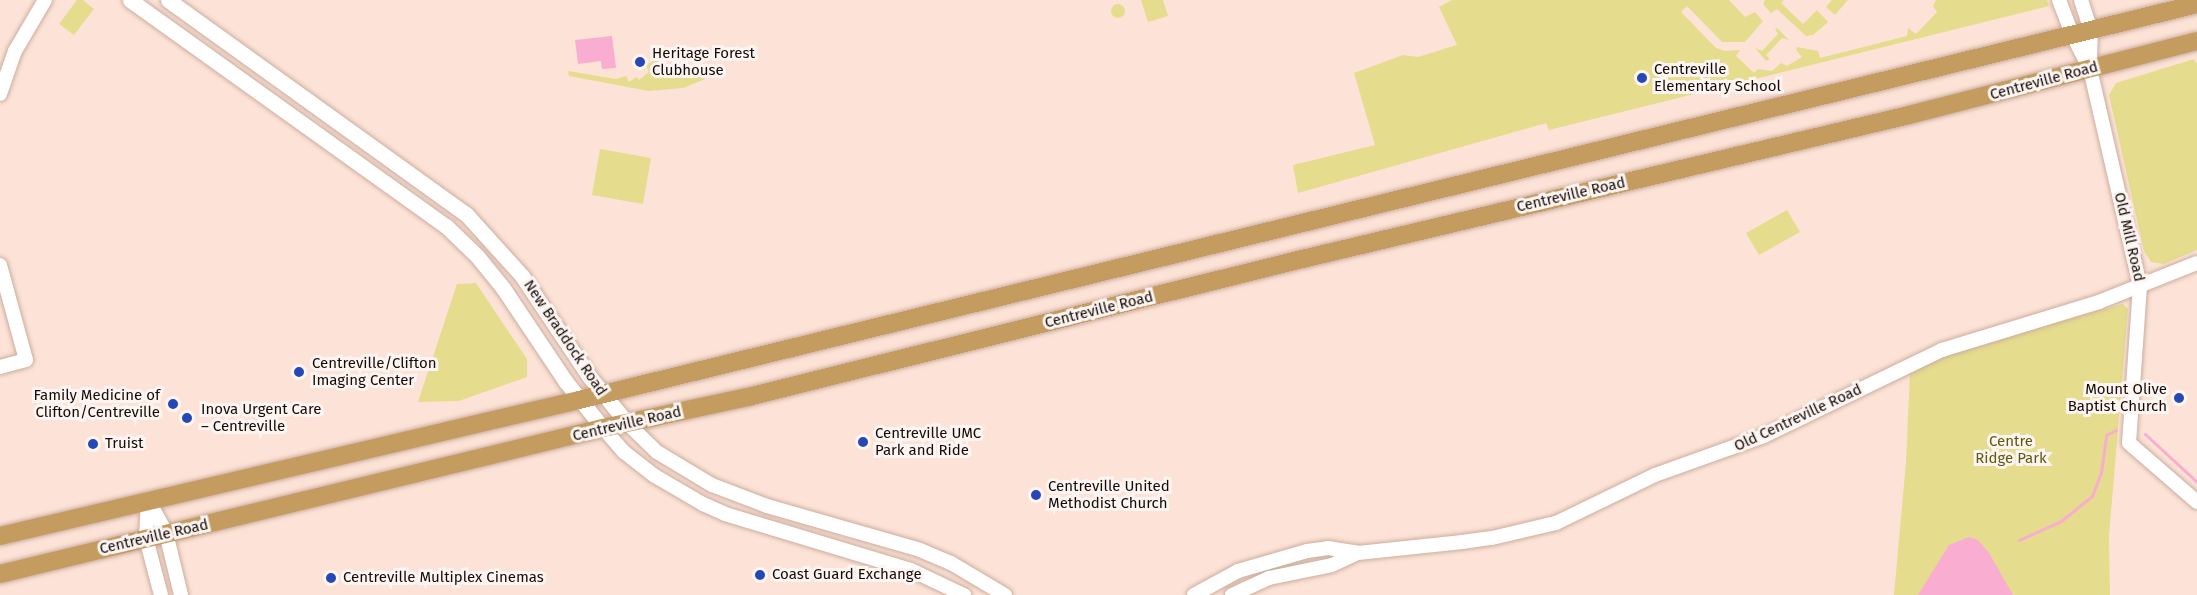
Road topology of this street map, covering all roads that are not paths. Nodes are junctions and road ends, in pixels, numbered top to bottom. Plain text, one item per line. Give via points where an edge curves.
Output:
1 (45, 0) edge
2 (130, 0) edge
3 (168, 0) edge
4 (2059, 0) edge
5 (2081, 0) edge
6 (2197, 4) edge
7 (2091, 31) junction
8 (2073, 36) junction
9 (2197, 41) edge
10 (2090, 69) junction
11 (0, 94) edge
12 (2197, 263) edge
13 (0, 265) edge
14 (2140, 286) junction
15 (0, 367) edge
16 (602, 394) junction
17 (579, 400) junction
18 (627, 423) junction
19 (603, 428) junction
20 (148, 500) junction
21 (2197, 502) edge
22 (166, 533) junction
23 (0, 536) edge
24 (146, 538) junction
25 (1358, 553) junction
26 (0, 574) edge
27 (161, 595) edge
28 (181, 595) edge
29 (963, 595) edge
30 (1005, 595) edge
31 (1194, 595) edge
32 (1232, 595) edge

1 - 11 street via 15,51
2 - 17 main road, New Braddock Road via 446,225 503,288
3 - 16 main road, New Braddock Road via 466,214 522,276
4 - 8 street
5 - 7 street
6 - 7 highway
7 - 8 highway
7 - 10 street
8 - 10 street
8 - 16 highway
9 - 10 highway, Centreville Road
10 - 14 street, Old Mill Road
10 - 18 highway, Centreville Road
12 - 14 street, Old Centreville Road
13 - 15 street via 26,360
14 - 21 street, Old Mill Road via 2129,443
14 - 25 street, Old Centreville Road via 1942,350 1764,436 1655,475 1556,523 1492,538
16 - 17 highway
16 - 18 main road, New Braddock Road
17 - 19 main road, New Braddock Road
17 - 20 highway
18 - 19 highway, Centreville Road
18 - 30 street, New Braddock Road via 657,452 712,486 920,550 951,563
19 - 22 highway, Centreville Road
19 - 29 street, New Braddock Road via 624,452 655,476 703,504 911,570
20 - 22 street
20 - 23 highway
20 - 24 street
22 - 24 highway, Centreville Road
22 - 28 street
24 - 26 highway, Centreville Road
24 - 27 street
25 - 31 street via 1328,548 1312,550 1238,572
25 - 32 street via 1332,564 1269,578

